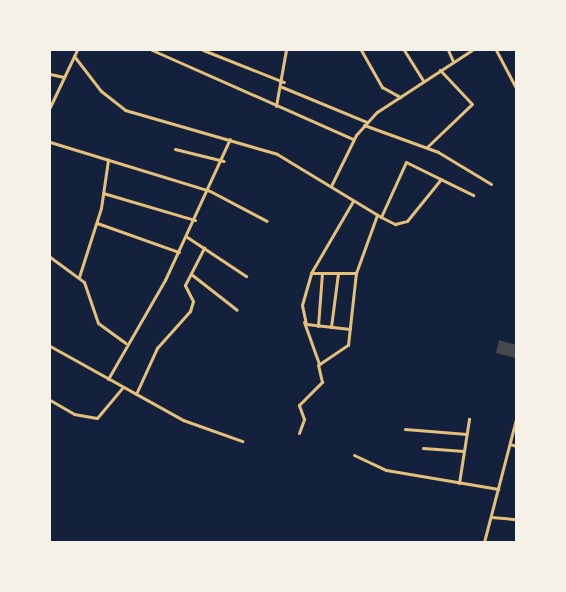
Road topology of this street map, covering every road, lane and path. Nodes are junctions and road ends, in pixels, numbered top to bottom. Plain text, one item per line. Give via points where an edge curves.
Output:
1 (77, 50) edge
2 (152, 50) edge
3 (203, 50) edge
4 (286, 50) edge
5 (361, 50) edge
6 (404, 50) edge
7 (448, 50) edge
8 (472, 50) edge
9 (496, 50) edge
10 (74, 56) junction
11 (453, 61) junction
12 (440, 70) junction
13 (50, 74) edge
14 (64, 77) junction
15 (423, 81) junction
16 (284, 82) junction
17 (282, 87) junction
18 (516, 88) edge
19 (400, 97) junction
20 (50, 107) edge
21 (276, 107) junction
22 (365, 123) junction
23 (230, 139) junction
24 (353, 139) junction
25 (50, 142) edge
26 (427, 147) junction
27 (175, 149) dead end
28 (108, 160) junction
29 (224, 161) junction
30 (441, 179) junction
31 (491, 184) dead end
32 (331, 186) junction
33 (210, 191) junction
34 (103, 193) junction
35 (473, 195) dead end
36 (353, 201) junction
37 (379, 216) junction
38 (195, 220) junction
39 (267, 221) dead end
40 (97, 223) junction
41 (187, 237) junction
42 (204, 248) junction
43 (179, 252) junction
44 (50, 257) edge
45 (310, 273) junction
46 (322, 273) junction
47 (338, 273) junction
48 (356, 273) junction
49 (191, 274) junction
50 (246, 276) dead end
51 (79, 277) junction
52 (237, 310) dead end
53 (304, 322) junction
54 (318, 326) junction
55 (331, 327) junction
56 (350, 329) junction
57 (127, 343) junction
58 (50, 346) edge
59 (319, 364) junction
60 (108, 379) junction
61 (123, 387) junction
62 (136, 394) junction
63 (50, 400) edge
64 (469, 419) dead end
65 (516, 422) edge
66 (405, 429) dead end
67 (299, 433) dead end
68 (467, 434) junction
69 (242, 441) dead end
70 (510, 444) junction
71 (516, 446) edge
72 (423, 448) dead end
73 (464, 452) junction
74 (354, 455) dead end
75 (459, 483) junction
76 (498, 489) junction
77 (491, 517) junction
78 (516, 519) edge
79 (484, 543) edge

1 - 10 street
2 - 21 street
3 - 16 street
4 - 16 street
5 - 19 street via 382,87
6 - 15 street
7 - 11 street
8 - 11 street
9 - 18 street
10 - 14 street
10 - 23 street via 101,91 125,110
11 - 12 street
12 - 15 street
12 - 26 street via 472,104
13 - 14 street
14 - 20 street
15 - 19 street
16 - 17 street
17 - 21 street
17 - 22 street
19 - 22 street
21 - 24 street
22 - 24 street
22 - 26 street
23 - 29 street
23 - 32 street via 278,154
24 - 32 street
25 - 28 street
26 - 31 street
27 - 29 street
28 - 33 street
28 - 34 street
29 - 33 street
30 - 35 street
30 - 37 street via 407,222 395,224
30 - 37 street via 406,162
32 - 36 street
33 - 38 street
33 - 39 street
34 - 38 street
34 - 40 street
36 - 37 street
36 - 45 street
37 - 48 street
38 - 41 street
40 - 43 street
40 - 51 street
41 - 42 street
41 - 43 street
42 - 49 street
42 - 50 street
43 - 57 street
44 - 51 street
45 - 46 street
45 - 53 street
46 - 47 street
46 - 54 street
47 - 48 street
47 - 55 street
48 - 56 street
49 - 52 street
49 - 62 street via 185,285 193,305 157,348
51 - 57 street via 98,323
53 - 54 street
53 - 59 street
54 - 55 street
55 - 56 street
56 - 59 street via 347,347
57 - 60 street
58 - 60 street
59 - 67 street via 322,382 299,407 304,419
60 - 61 street
61 - 62 street
61 - 63 street via 111,408 97,418 74,414
62 - 69 street via 183,420
64 - 68 street
65 - 70 street
66 - 68 street
68 - 73 street
70 - 71 street
70 - 76 street
72 - 73 street
73 - 75 street
74 - 75 street via 386,470
75 - 76 street
76 - 77 street
77 - 78 street
77 - 79 street

